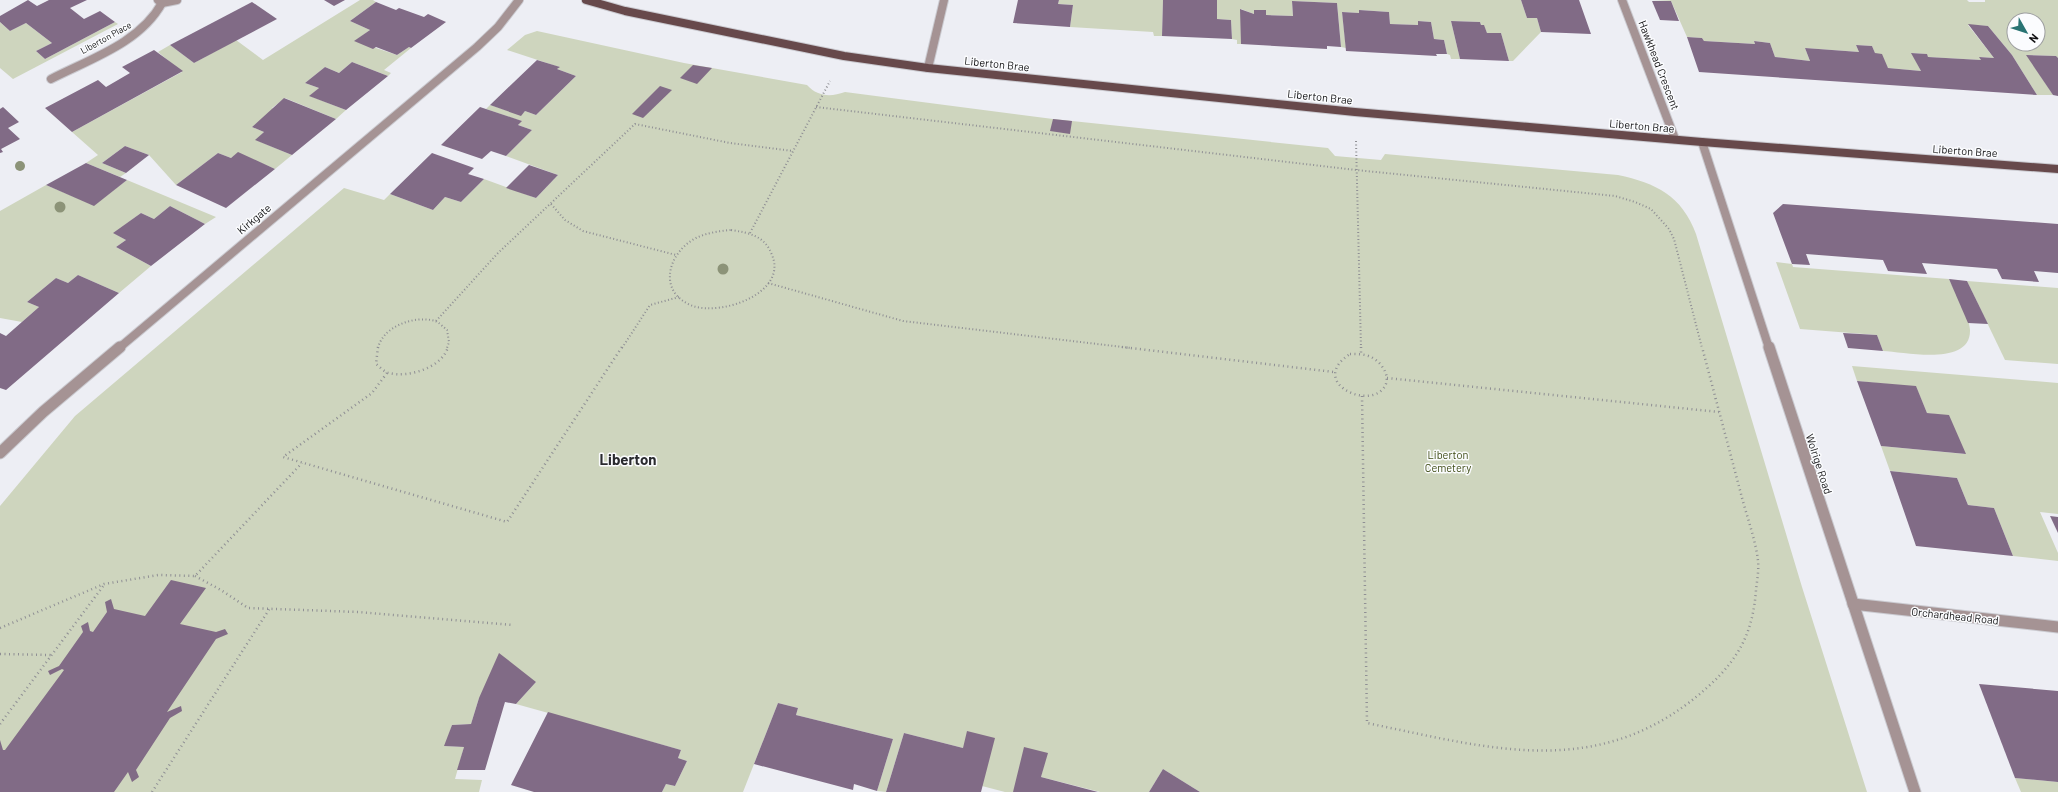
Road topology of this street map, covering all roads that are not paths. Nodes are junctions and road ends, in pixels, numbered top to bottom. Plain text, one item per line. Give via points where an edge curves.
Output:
1 (177, 0) edge
2 (520, 0) edge
3 (586, 0) edge
4 (944, 0) edge
5 (1622, 0) edge
6 (160, 1) edge
7 (928, 68) junction
8 (51, 79) dead end
9 (1675, 139) junction
10 (1702, 142) junction
11 (2058, 169) edge
12 (0, 453) edge
13 (1853, 604) junction
14 (2058, 627) edge
15 (1916, 792) edge

1 - 6 street, Liberton Place
2 - 12 street, Kirkgate via 477,47 43,412
3 - 7 main road, Liberton Brae via 625,11 844,56
4 - 7 street
5 - 9 street, Hawkhead Crescent
6 - 8 street, Liberton Place via 152,20 128,38
7 - 9 main road, Liberton Brae via 1355,112
9 - 10 main road, Liberton Brae
10 - 11 main road, Liberton Brae
10 - 13 street, Wolrige Road
13 - 14 street, Orchardhead Road
13 - 15 street, Wolrige Road

